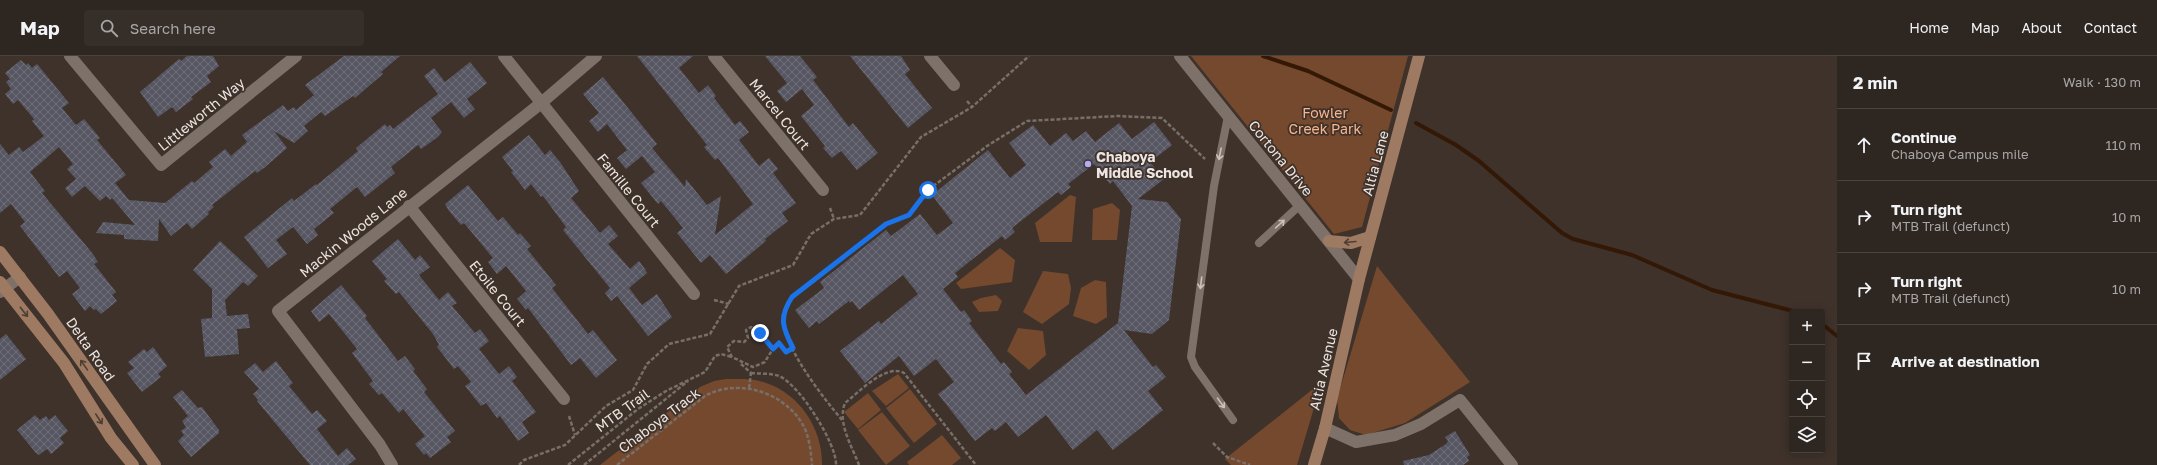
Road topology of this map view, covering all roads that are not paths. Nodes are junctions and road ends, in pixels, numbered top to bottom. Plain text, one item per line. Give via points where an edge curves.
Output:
1 (70, 56) edge
2 (296, 56) edge
3 (504, 56) edge
4 (596, 56) edge
5 (714, 56) edge
6 (930, 56) edge
7 (1180, 56) edge
8 (1419, 56) edge
9 (954, 86) dead end
10 (540, 104) junction
11 (1228, 116) junction
12 (823, 190) dead end
13 (1300, 205) junction
14 (409, 206) junction
15 (1370, 237) junction
16 (1329, 241) junction
17 (1259, 242) dead end
18 (0, 252) edge
19 (20, 277) junction
20 (1359, 278) junction
21 (2, 287) edge
22 (694, 294) dead end
23 (564, 399) dead end
24 (1233, 420) dead end
25 (1324, 428) junction
26 (133, 465) edge
27 (155, 465) edge
28 (392, 465) edge
29 (1314, 465) edge
30 (1512, 465) edge

1 - 2 street, Littleworth Way via 161,166
3 - 10 street, Famille Court
4 - 10 street, Mackin Woods Lane
5 - 12 street, Marcel Court
6 - 9 street
7 - 11 street, Cortona Drive
8 - 15 street, Altia Lane
10 - 14 street, Mackin Woods Lane
10 - 22 street, Famille Court
11 - 13 street, Cortona Drive
11 -> 24 lane via 1214,186 1191,357 1195,367
13 - 16 street, Cortona Drive
17 -> 13 lane
14 - 23 street, Etoile Court
14 - 28 street, Mackin Woods Lane via 278,311 380,445
15 -> 16 street via 1351,243
15 - 20 street, Altia Lane
16 - 20 street, Cortona Drive
18 - 19 street, Delta Road
19 - 21 street
27 -> 19 street, Delta Road
20 - 25 street, Altia Avenue
21 -> 26 street via 64,363 111,438
25 - 29 street, Altia Avenue
25 - 30 street via 1356,442 1395,435 1421,424 1460,400

